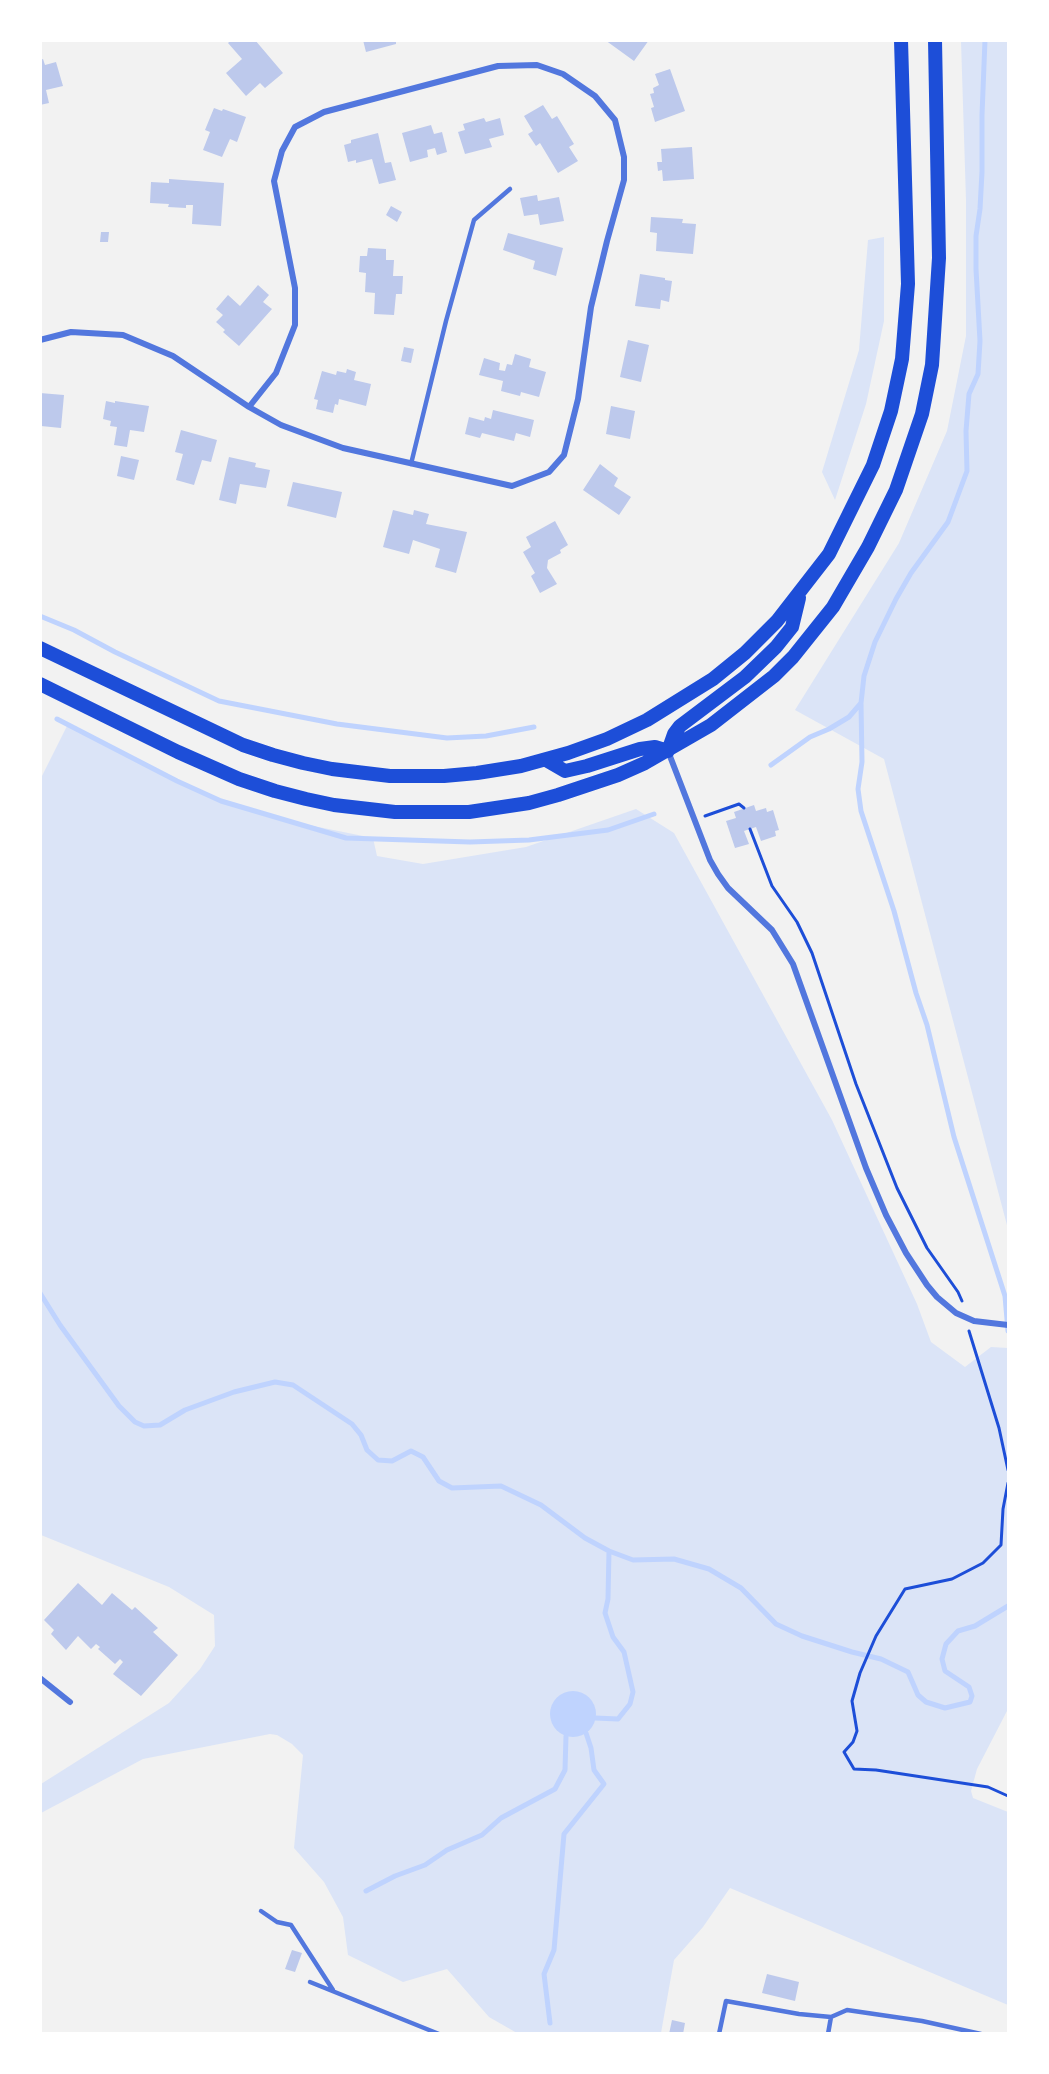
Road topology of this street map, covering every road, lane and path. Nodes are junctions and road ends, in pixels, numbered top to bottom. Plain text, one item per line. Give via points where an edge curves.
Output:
1 (901, 40) edge
2 (935, 40) edge
3 (510, 189) dead end
4 (40, 340) edge
5 (249, 407) junction
6 (411, 464) junction
7 (800, 593) junction
8 (40, 648) edge
9 (40, 684) edge
10 (668, 751) junction
11 (546, 760) junction
12 (744, 808) dead end
13 (694, 820) junction
14 (750, 829) dead end
15 (963, 1304) dead end
16 (965, 1318) junction
17 (1008, 1325) edge
18 (1008, 1470) edge
19 (1008, 1483) edge
20 (40, 1678) edge
21 (70, 1702) dead end
22 (1008, 1796) edge
23 (261, 1911) dead end
24 (310, 1982) dead end
25 (333, 1990) junction
26 (831, 2017) junction
27 (439, 2034) edge
28 (719, 2034) edge
29 (828, 2034) edge
30 (981, 2034) edge

1 - 7 main road via 908,284 902,359 891,411 873,465 829,554
2 - 10 main road via 939,258 932,365 922,414 896,490 833,607 793,657 748,698
3 - 6 lane via 474,220
4 - 5 street via 70,332 123,335 173,356
5 - 6 street via 281,425 343,448
5 - 6 street via 276,373 295,325 295,288 274,181 282,151 295,127 324,112 498,66 537,64 563,74 595,96 615,120 624,157 624,180 591,307 578,399 564,455 549,472 512,486
7 - 10 main road via 792,627 776,647 745,677 680,726
7 - 11 main road via 745,653 693,693 628,730
8 - 11 main road via 217,734 303,763 360,773 417,776 477,773
9 - 10 main road via 239,779 296,796 362,809 445,813 529,803 586,787
10 - 11 main road via 655,747 640,749 565,771
10 - 13 street
12 - 13 path via 739,804
13 - 16 street via 718,874 787,951 866,1168 895,1234 927,1285 947,1307
14 - 15 path via 772,886 797,922 812,953 856,1084 897,1188 927,1248
16 - 17 street
16 - 18 path
19 - 22 path via 1001,1545 983,1563 952,1579 905,1589 876,1636 852,1701 857,1731 844,1752 854,1768 988,1786
20 - 21 street
23 - 25 lane via 277,1922 291,1925
24 - 25 lane
25 - 27 lane
26 - 28 lane via 726,2001
26 - 29 lane
26 - 30 lane via 847,2010

